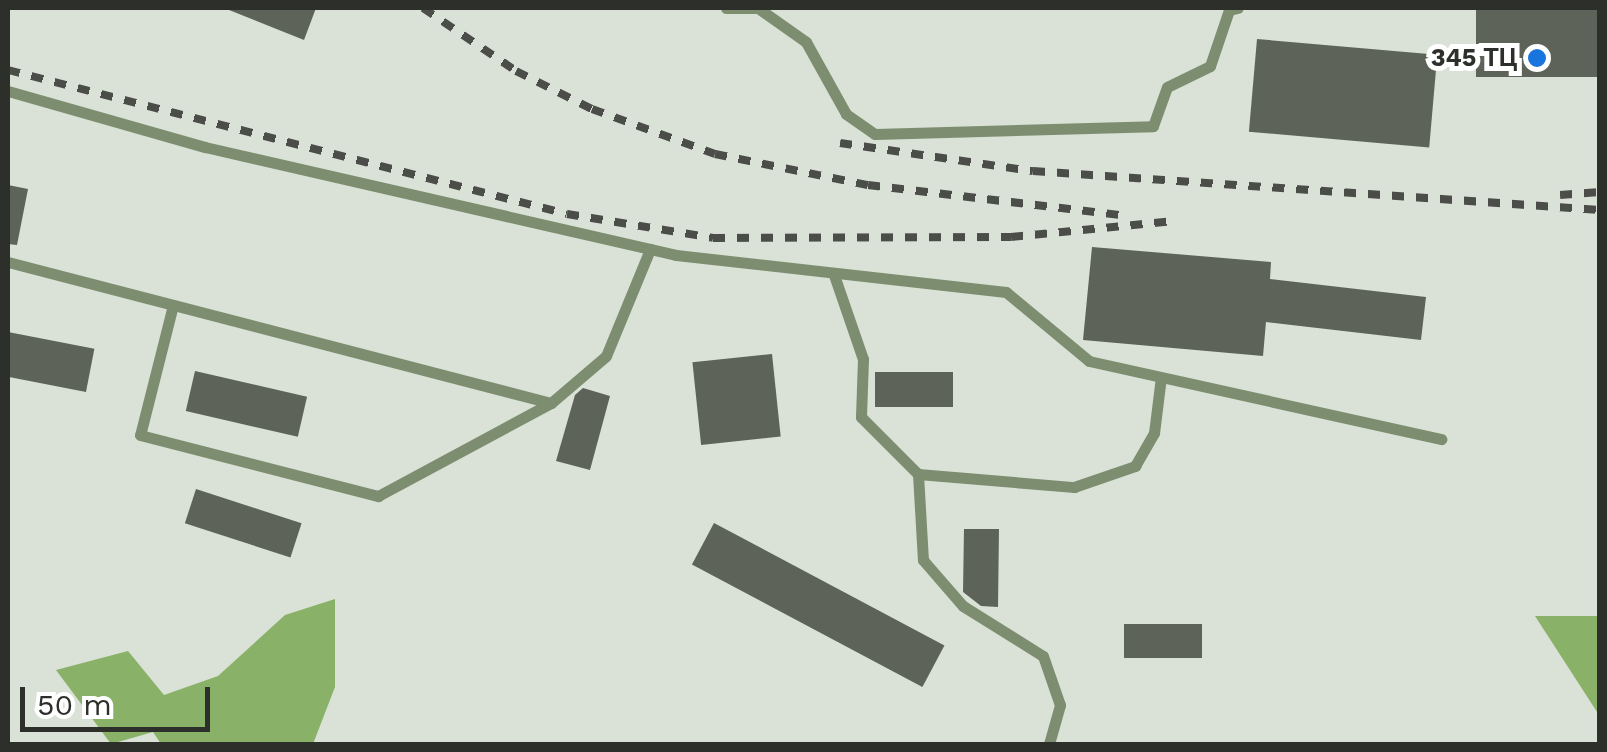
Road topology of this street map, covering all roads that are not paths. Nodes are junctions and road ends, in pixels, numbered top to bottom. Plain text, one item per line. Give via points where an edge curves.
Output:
1 (726, 8) edge
2 (1238, 8) edge
3 (8, 92) edge
4 (650, 249) junction
5 (8, 262) edge
6 (834, 275) junction
7 (173, 306) junction
8 (1161, 376) junction
9 (551, 404) junction
10 (1441, 439) dead end
11 (918, 474) junction
12 (1049, 744) edge

1 - 2 lane via 758,8 806,42 846,114 875,134 1154,126 1168,87 1210,66 1230,10
3 - 4 lane via 204,147
4 - 6 lane
4 - 9 lane via 606,356
5 - 7 lane
6 - 8 lane via 1006,292 1090,360
6 - 11 lane via 863,359 861,417
7 - 9 lane
7 - 9 lane via 140,436 378,496
8 - 10 lane
8 - 11 lane via 1154,433 1135,466 1074,487
11 - 12 lane via 923,560 963,606 1042,656 1060,705

